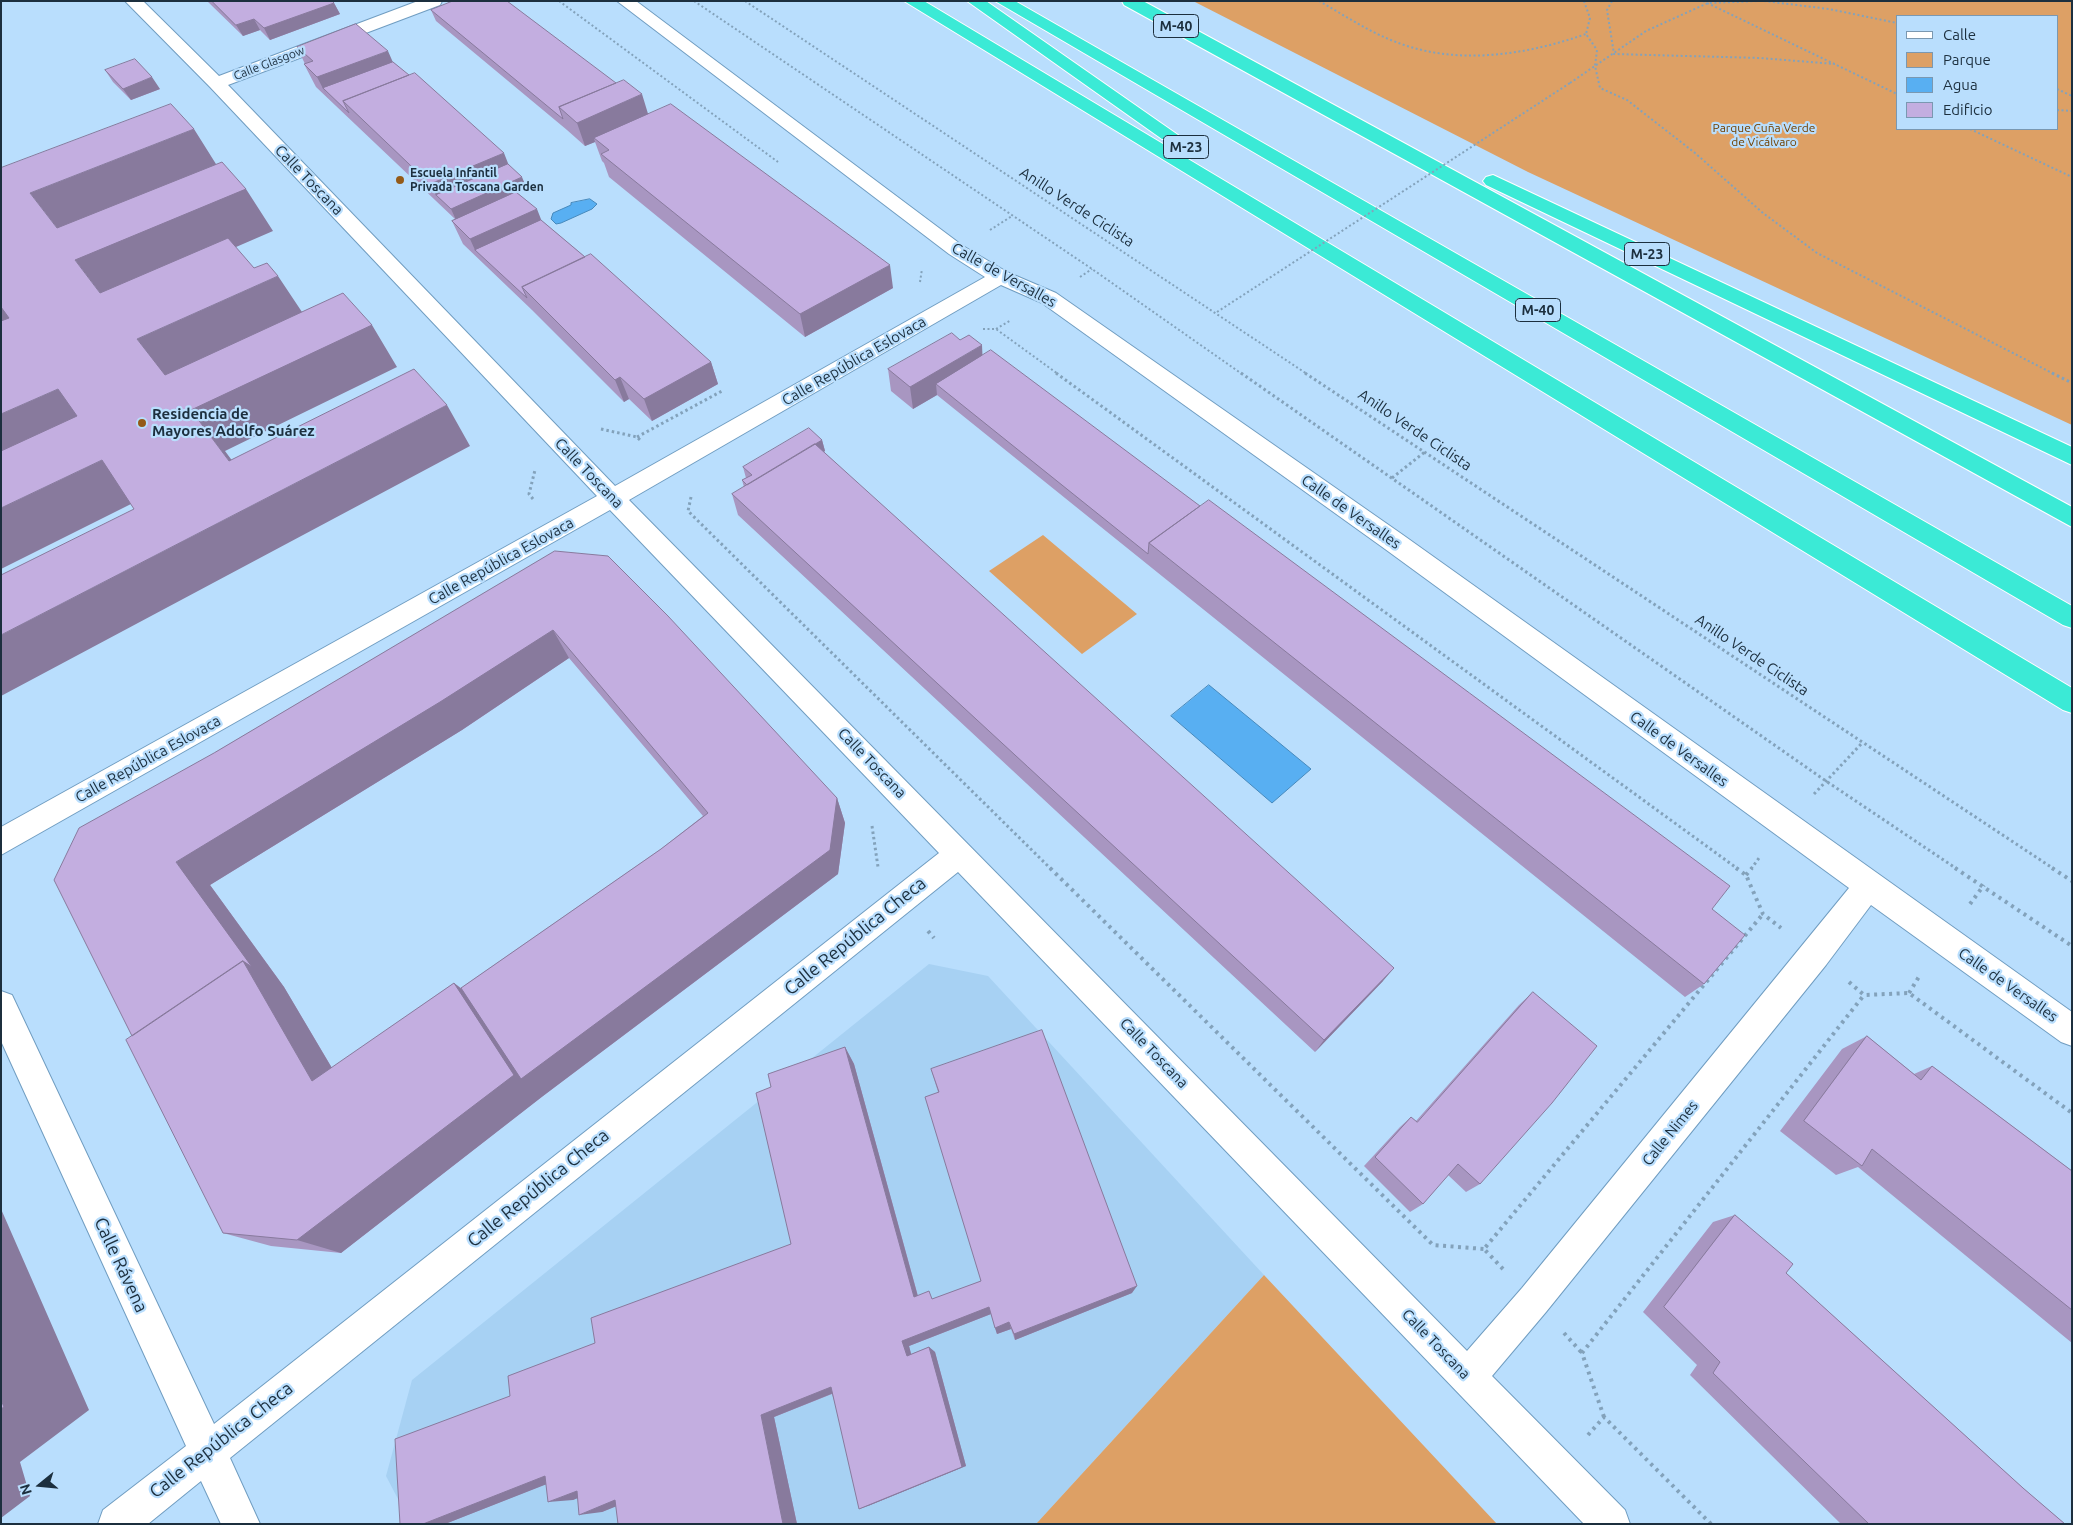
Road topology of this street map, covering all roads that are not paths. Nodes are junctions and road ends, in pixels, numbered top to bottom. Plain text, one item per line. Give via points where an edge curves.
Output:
1 (133, 1) edge
2 (434, 1) edge
3 (625, 1) edge
4 (912, 1) edge
5 (975, 1) edge
6 (1004, 1) edge
7 (1130, 1) edge
8 (1223, 52) junction
9 (216, 83) junction
10 (1000, 277) junction
11 (1396, 292) junction
12 (2072, 456) edge
13 (613, 498) junction
14 (2072, 518) edge
15 (2072, 618) edge
16 (2072, 702) edge
17 (1, 842) edge
18 (960, 853) junction
19 (1868, 886) junction
20 (1, 1006) edge
21 (2072, 1031) edge
22 (1468, 1377) junction
23 (208, 1451) junction
24 (117, 1524) edge
25 (241, 1524) edge
26 (1611, 1524) edge

1 - 9 street, Calle Toscana
2 - 9 street, Calle Glasgow
3 - 10 street, Calle de Versalles via 956,250
4 - 11 highway
5 - 11 highway, M-23
6 - 15 highway, M-40
7 - 8 highway, M-40
8 - 12 highway, M-23
8 - 14 highway, M-40
9 - 13 street, Calle Toscana
10 - 13 street, Calle República Eslovaca
10 - 19 street, Calle de Versalles via 1049,298 1394,542
11 - 16 highway, M-23
13 - 17 street, Calle República Eslovaca
13 - 18 street, Calle Toscana
18 - 22 street, Calle Toscana
18 - 23 street, Calle República Checa
19 - 21 street, Calle de Versalles
19 - 22 street, Calle Nimes via 1534,1300
20 - 23 street, Calle Rávena
22 - 26 street, Calle Toscana
23 - 24 street, Calle República Checa
23 - 25 street, Calle Rávena

